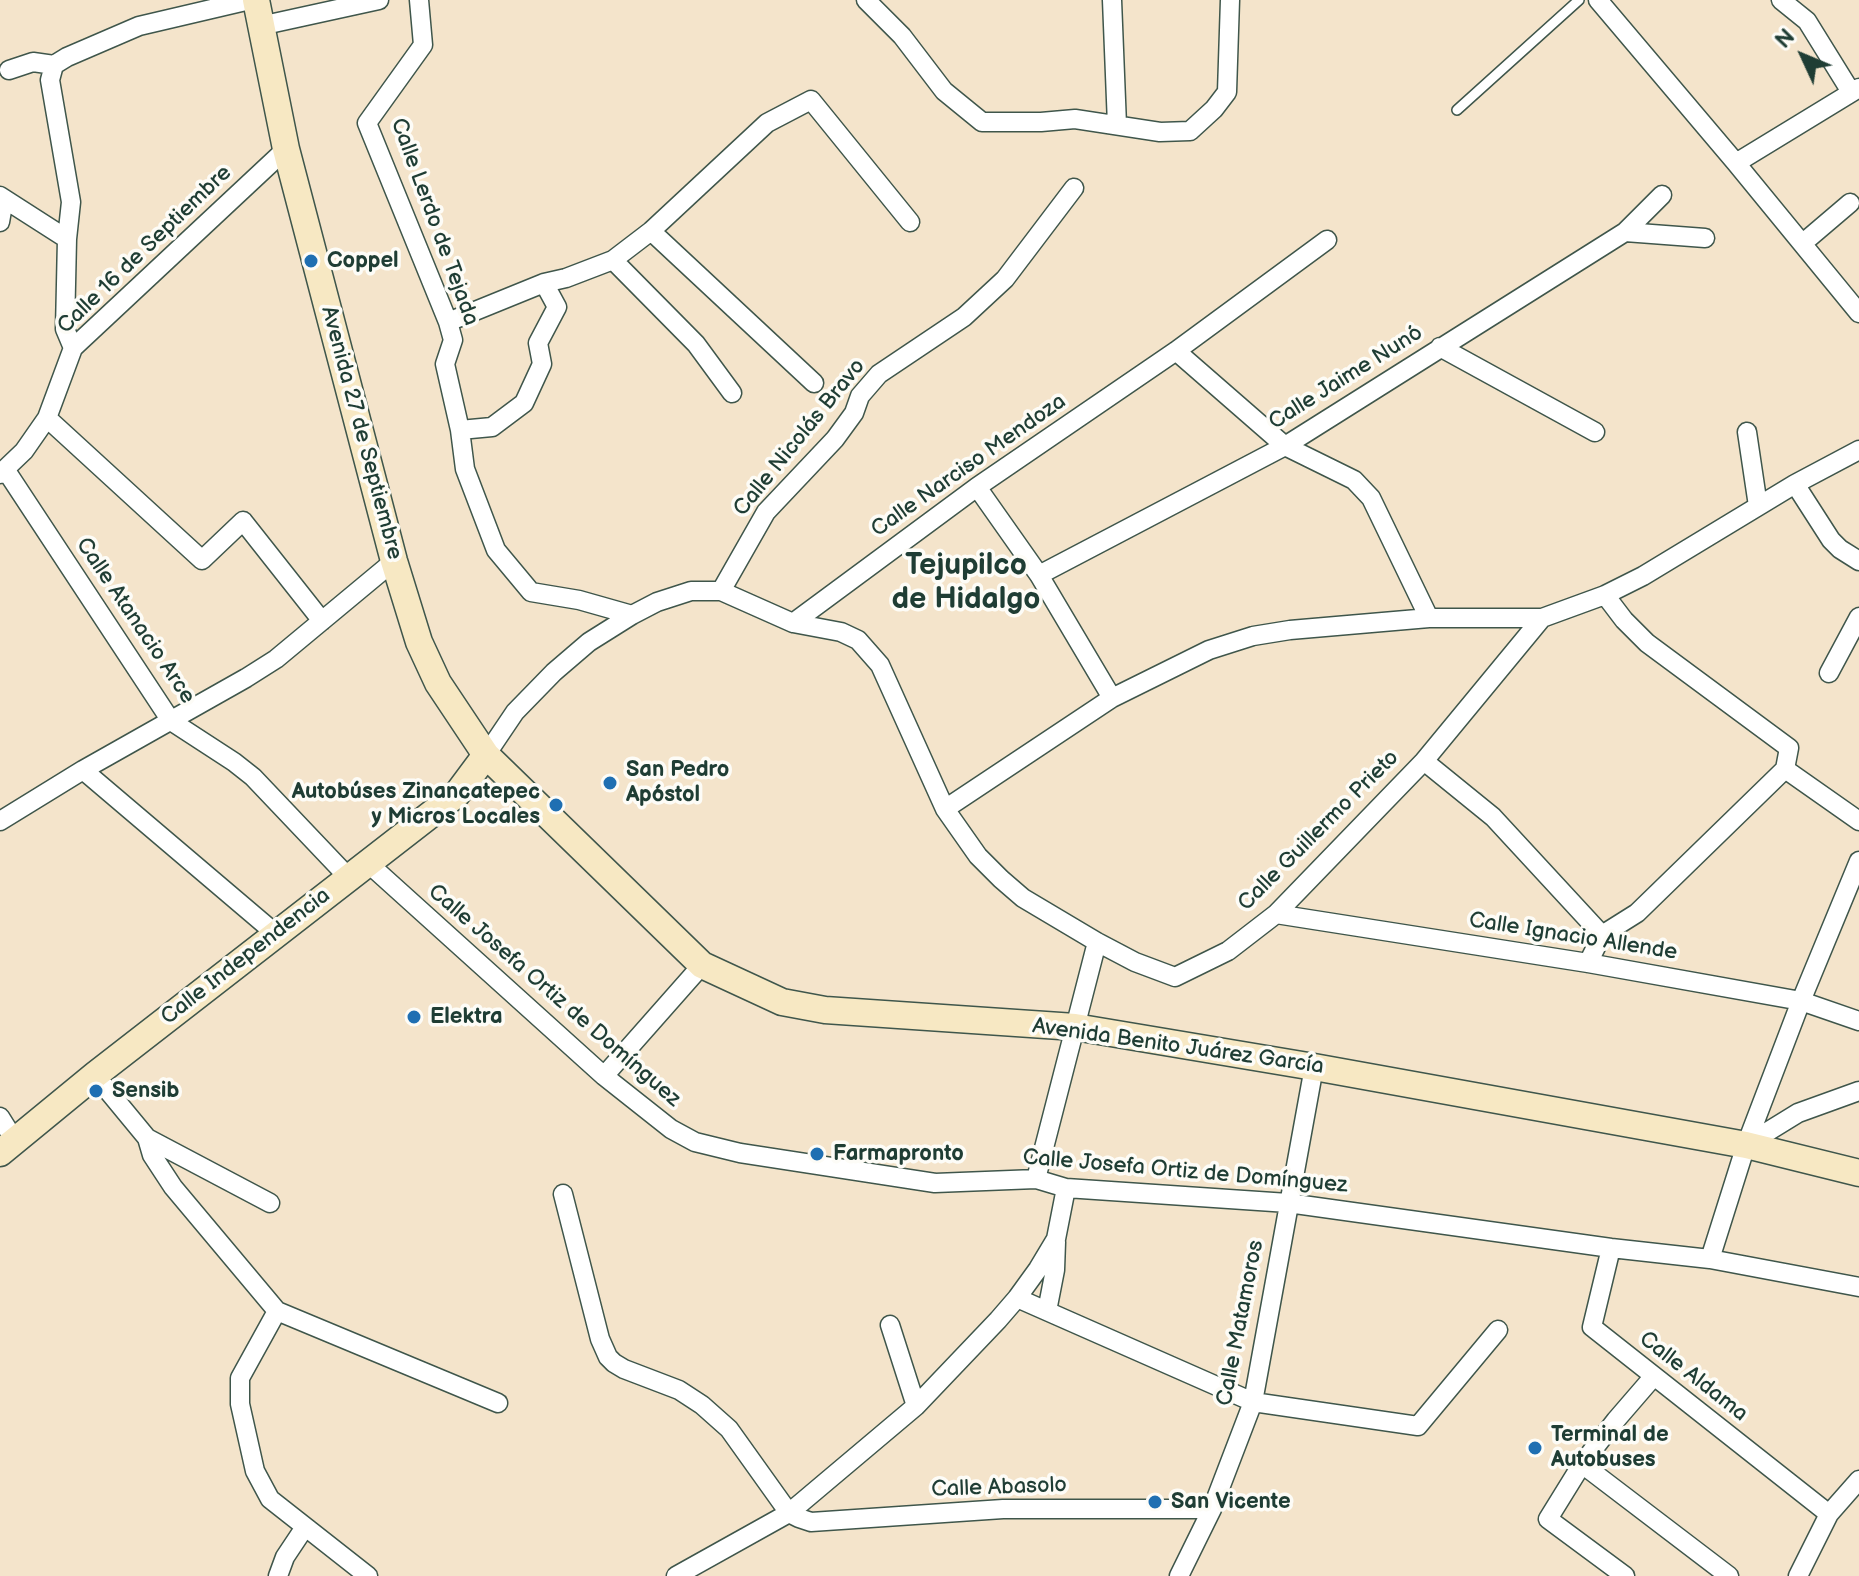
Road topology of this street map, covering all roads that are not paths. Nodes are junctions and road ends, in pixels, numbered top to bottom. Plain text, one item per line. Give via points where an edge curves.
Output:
1 (250, 0) edge
2 (379, 0) edge
3 (419, 0) edge
4 (866, 0) edge
5 (1112, 0) edge
6 (1230, 0) edge
7 (1579, 0) edge
8 (1598, 0) edge
9 (1781, 0) edge
10 (258, 13) edge
11 (54, 65) junction
12 (9, 70) dead end
13 (1855, 90) edge
14 (1457, 110) dead end
15 (1117, 125) junction
16 (286, 149) junction
17 (1736, 163) junction
18 (1074, 188) dead end
19 (1662, 195) dead end
20 (2, 198) edge
21 (1850, 203) dead end
22 (0, 222) edge
23 (910, 222) dead end
24 (651, 231) junction
25 (1625, 232) junction
26 (1705, 238) dead end
27 (67, 239) junction
28 (1327, 240) dead end
29 (1803, 243) junction
30 (613, 260) junction
31 (544, 283) junction
32 (1859, 313) edge
33 (448, 322) junction
34 (1440, 347) junction
35 (73, 348) junction
36 (1176, 351) junction
37 (814, 383) dead end
38 (732, 393) dead end
39 (47, 418) junction
40 (460, 430) junction
41 (1595, 432) dead end
42 (1747, 432) dead end
43 (1285, 446) junction
44 (1859, 450) edge
45 (2, 472) edge
46 (1795, 484) junction
47 (977, 487) junction
48 (1758, 506) junction
49 (394, 561) junction
50 (1859, 561) edge
51 (1039, 575) junction
52 (721, 591) junction
53 (1605, 595) junction
54 (632, 615) junction
55 (1859, 617) edge
56 (1429, 618) junction
57 (1542, 618) junction
58 (322, 621) junction
59 (793, 623) junction
60 (1829, 673) dead end
61 (1112, 698) junction
62 (171, 721) junction
63 (486, 755) junction
64 (1424, 761) junction
65 (1785, 769) junction
66 (83, 770) junction
67 (945, 809) junction
68 (0, 821) edge
69 (1859, 821) edge
70 (1859, 861) edge
71 (359, 871) junction
72 (1276, 914) junction
73 (276, 934) junction
74 (1602, 935) junction
75 (1097, 942) junction
76 (1588, 963) junction
77 (702, 965) junction
78 (1801, 1001) junction
79 (1859, 1021) edge
80 (1075, 1027) junction
81 (1314, 1067) junction
82 (95, 1075) junction
83 (604, 1076) junction
84 (1859, 1091) edge
85 (0, 1117) edge
86 (147, 1138) junction
87 (1746, 1145) junction
88 (8, 1147) edge
89 (1859, 1173) edge
90 (1036, 1179) junction
91 (1066, 1188) junction
92 (563, 1194) dead end
93 (270, 1203) dead end
94 (1288, 1203) junction
95 (1056, 1239) junction
96 (1611, 1248) junction
97 (1710, 1259) junction
98 (1859, 1287) edge
99 (1017, 1298) junction
100 (277, 1311) junction
101 (1047, 1311) junction
102 (890, 1325) dead end
103 (1498, 1330) dead end
104 (1654, 1376) junction
105 (1253, 1402) junction
106 (498, 1403) dead end
107 (916, 1406) junction
108 (1582, 1464) junction
109 (1859, 1480) edge
110 (1212, 1509) junction
111 (789, 1513) junction
112 (1829, 1514) junction
113 (305, 1527) junction
114 (1723, 1574) edge
115 (278, 1576) edge
116 (368, 1576) edge
117 (676, 1576) edge
118 (1179, 1576) edge
119 (1625, 1576) edge
120 (1798, 1576) edge

1 - 11 street via 139,26
2 - 10 street
3 - 33 street, Calle Lerdo de Tejada via 423,45 367,123
4 - 15 street via 944,91 982,122 1075,119
5 - 15 street
6 - 15 street via 1227,92 1214,109 1190,131
7 - 14 lane
8 - 17 street
9 - 13 street via 1807,21
10 - 16 main road, Avenida 27 de Septiembre
11 - 12 street via 33,62
11 - 27 street via 50,80 71,202
13 - 17 street
16 - 35 street, Calle 16 de Septiembre
16 - 49 main road, Avenida 27 de Septiembre
17 - 29 street
18 - 52 street, Calle Nicolás Bravo via 1005,279 964,317 879,374 835,439 766,512
19 - 25 street, Calle Jaime Nunó
20 - 22 street
20 - 27 street
21 - 29 street
23 - 24 street via 811,100 767,123
24 - 30 street
24 - 37 street
25 - 26 street
25 - 34 street, Calle Jaime Nunó
27 - 35 street via 65,329
28 - 36 street, Calle Narciso Mendoza
29 - 32 street
30 - 31 street
30 - 38 street via 696,344
31 - 33 street
31 - 40 street via 557,307 538,343 542,364 524,403 492,427
33 - 40 street, Calle Lerdo de Tejada via 453,340 445,364
34 - 41 street
34 - 43 street, Calle Jaime Nunó
35 - 39 street, Calle 16 de Septiembre
36 - 43 street
36 - 47 street, Calle Narciso Mendoza
39 - 45 street, Calle 16 de Septiembre
39 - 58 street via 202,560 243,521
40 - 54 street, Calle Lerdo de Tejada via 465,469 496,550 531,592
42 - 48 street
43 - 51 street, Calle Jaime Nunó
43 - 56 street via 1354,480 1371,498
44 - 46 street
45 - 62 street, Calle Atanacio Arce
46 - 48 street
46 - 50 street via 1831,540
47 - 51 street
47 - 59 street, Calle Narciso Mendoza
48 - 53 street
49 - 58 street
49 - 63 main road, Avenida 27 de Septiembre via 438,683
51 - 61 street
52 - 54 street via 691,591
52 - 59 street, Calle Guillermo Prieto
53 - 57 street
53 - 65 street via 1647,643 1789,748
54 - 63 street via 554,672 515,712
55 - 60 street
56 - 57 street
56 - 61 street via 1253,636 1209,650
57 - 64 street, Calle Guillermo Prieto
58 - 62 street via 276,659
59 - 67 street, Calle Guillermo Prieto via 858,640 880,665
61 - 67 street
62 - 66 street
62 - 71 street, Calle Atanacio Arce via 253,777
63 - 71 main road, Calle Independencia via 457,794
63 - 77 main road, Avenida Benito Juárez García
64 - 72 street, Calle Guillermo Prieto
64 - 74 street via 1493,817
65 - 69 street
65 - 74 street via 1637,913
66 - 68 street
66 - 73 street
67 - 75 street, Calle Guillermo Prieto via 1001,879
70 - 78 street
71 - 73 main road, Calle Independencia
71 - 83 street, Calle Josefa Ortiz de Domínguez
72 - 75 street, Calle Guillermo Prieto via 1228,951 1175,977
72 - 76 street, Calle Ignacio Allende
73 - 82 main road, Calle Independencia
74 - 76 street
75 - 80 street
76 - 78 street, Calle Ignacio Allende
77 - 80 main road, Avenida Benito Juárez García via 782,1002 825,1010
77 - 83 street
78 - 79 street, Calle Ignacio Allende
78 - 87 street
80 - 81 main road, Avenida Benito Juárez García
80 - 90 street
81 - 87 main road, Avenida Benito Juárez García
81 - 94 street, Calle Matamoros
82 - 86 street
82 - 88 main road, Calle Independencia
83 - 90 street, Calle Josefa Ortiz de Domínguez via 671,1129 695,1142 740,1153 935,1183
84 - 87 street via 1798,1113
85 - 88 street
86 - 93 street
86 - 100 street via 173,1187
87 - 89 main road, Avenida Benito Juárez García
87 - 97 street
90 - 91 street, Calle Josefa Ortiz de Domínguez
91 - 94 street, Calle Josefa Ortiz de Domínguez
91 - 95 street
92 - 111 street via 608,1357 702,1405 729,1429
94 - 96 street, Calle Josefa Ortiz de Domínguez
94 - 105 street, Calle Matamoros
95 - 99 street
95 - 101 street
96 - 97 street, Calle Josefa Ortiz de Domínguez
96 - 104 street, Calle Aldama via 1592,1327
97 - 98 street, Calle Josefa Ortiz de Domínguez
99 - 101 street
99 - 107 street
100 - 106 street
100 - 113 street via 245,1367 239,1391 255,1471 270,1499
101 - 105 street
102 - 107 street
103 - 105 street via 1418,1426
104 - 108 street
104 - 112 street, Calle Aldama
105 - 110 street, Calle Matamoros
107 - 111 street
108 - 114 street
108 - 119 street via 1548,1519
109 - 112 street
110 - 111 street, Calle Abasolo via 1003,1509 811,1522
110 - 118 street, Calle Matamoros
111 - 117 street
112 - 120 street
113 - 115 street
113 - 116 street

